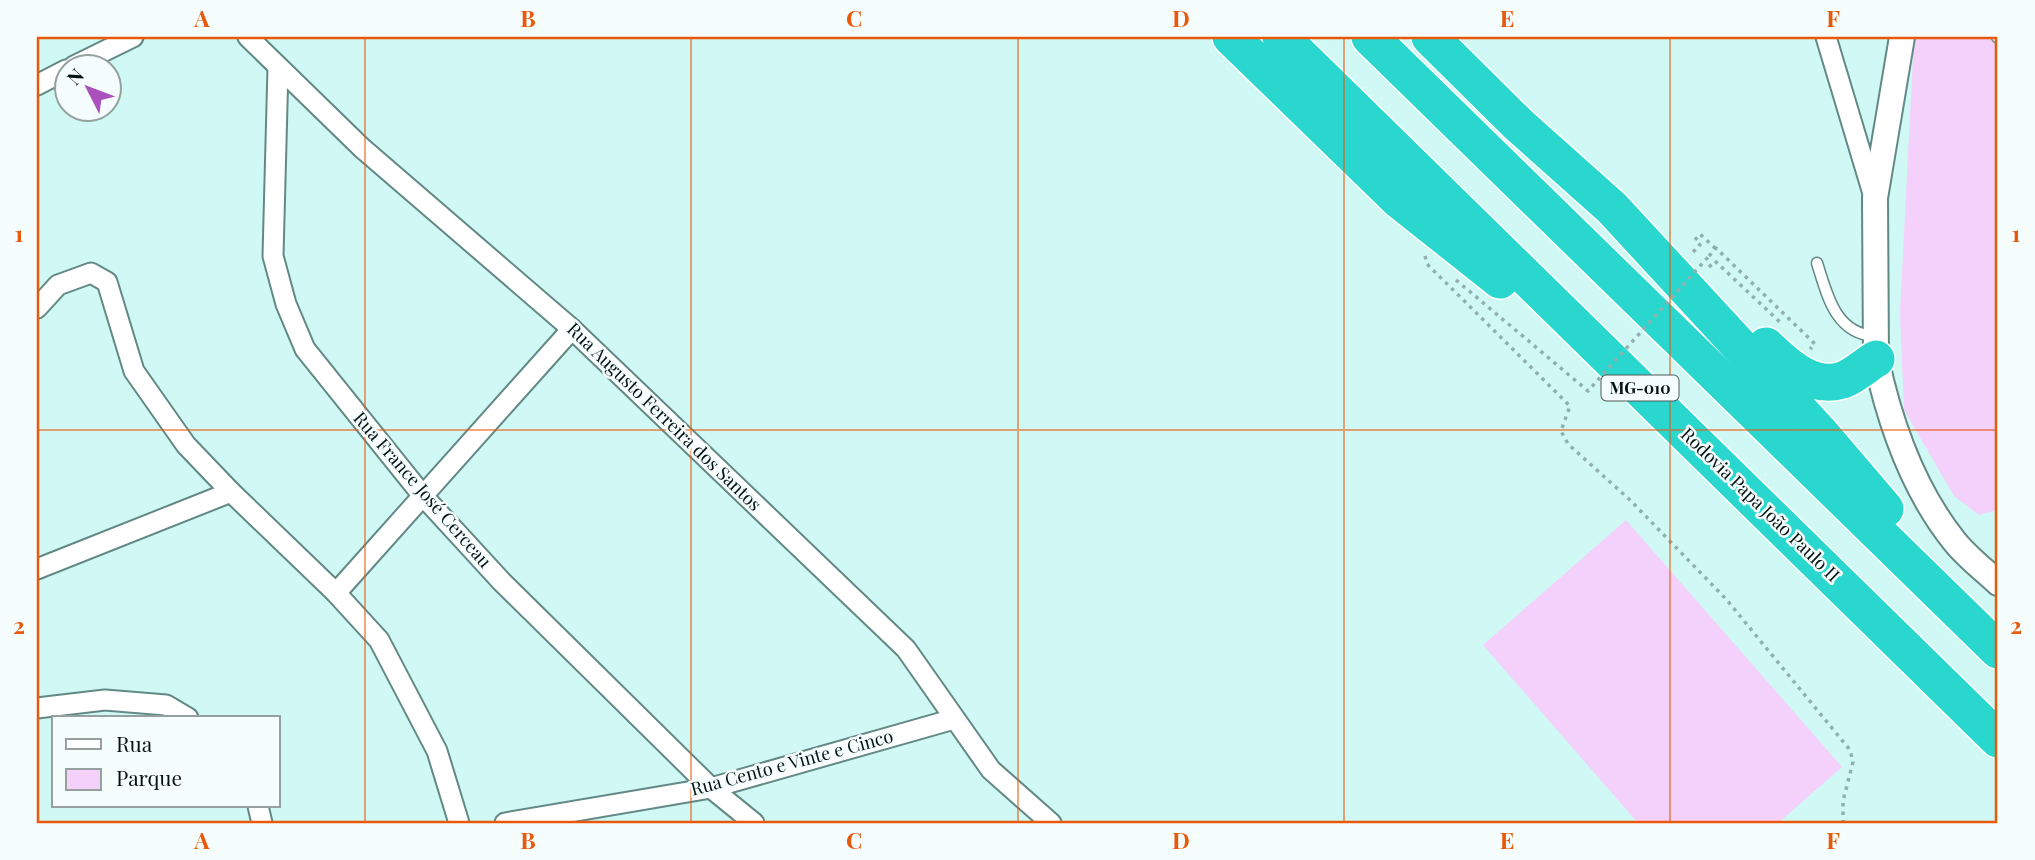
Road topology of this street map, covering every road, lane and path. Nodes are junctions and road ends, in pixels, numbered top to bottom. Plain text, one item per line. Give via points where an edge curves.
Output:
1 (133, 37) edge
2 (248, 37) edge
3 (1231, 37) edge
4 (1281, 37) edge
5 (1370, 37) edge
6 (1430, 37) edge
7 (1826, 37) edge
8 (1902, 37) edge
9 (102, 52) edge
10 (278, 67) junction
11 (1875, 198) junction
12 (1612, 208) junction
13 (1716, 248) junction
14 (1693, 252) dead end
15 (1424, 255) dead end
16 (1817, 263) dead end
17 (1709, 267) dead end
18 (1456, 280) dead end
19 (37, 308) edge
20 (1781, 323) dead end
21 (572, 329) junction
22 (1876, 348) junction
23 (1810, 349) dead end
24 (1663, 410) junction
25 (231, 492) junction
26 (423, 496) junction
27 (37, 569) edge
28 (1919, 571) junction
29 (1998, 583) edge
30 (336, 593) junction
31 (1998, 650) edge
32 (37, 708) edge
33 (185, 716) edge
34 (954, 719) junction
35 (1998, 739) edge
36 (710, 788) junction
37 (459, 823) edge
38 (505, 823) edge
39 (754, 823) edge
40 (1051, 823) edge
41 (1843, 823) edge

1 - 9 street
2 - 10 street, Rua Augusto Ferreira dos Santos
3 - 24 highway via 1399,200
4 - 24 highway, Rodovia Papa João Paulo II / MG-010
5 - 28 highway
6 - 12 highway
7 - 11 street
8 - 11 street
10 - 21 street, Rua Augusto Ferreira dos Santos via 362,148
10 - 26 street, Rua France José Cerceau via 273,256 286,304 305,349
11 - 22 street
12 - 22 highway via 1800,376 1843,380
12 - 28 highway via 1821,434 1901,528
13 - 14 path via 1700,234 1695,240 1700,245
13 - 18 path, bridge via 1588,391
13 - 23 path via 1815,344
15 - 41 path via 1427,264 1570,406 1561,431 1568,444 1726,599 1850,750 1853,762 1843,801
16 - 22 lane via 1837,316
17 - 20 path via 1715,261
19 - 25 street via 58,285 91,273 107,282 134,371 186,444
21 - 26 street
21 - 34 street, Rua Augusto Ferreira dos Santos via 906,649
22 - 29 street via 1882,385 1918,488 1956,543
24 - 35 highway, Rodovia Papa João Paulo II / MG-010
25 - 27 street
25 - 30 street
26 - 30 street
26 - 36 street, Rua France José Cerceau via 502,582
28 - 31 highway
30 - 37 street via 379,640 437,751
32 - 33 street via 105,699 166,705
34 - 36 street, Rua Cento e Vinte e Cinco
34 - 40 street, Rua Augusto Ferreira dos Santos via 991,770
36 - 38 street, Rua Cento e Vinte e Cinco
36 - 39 street, Rua France José Cerceau

